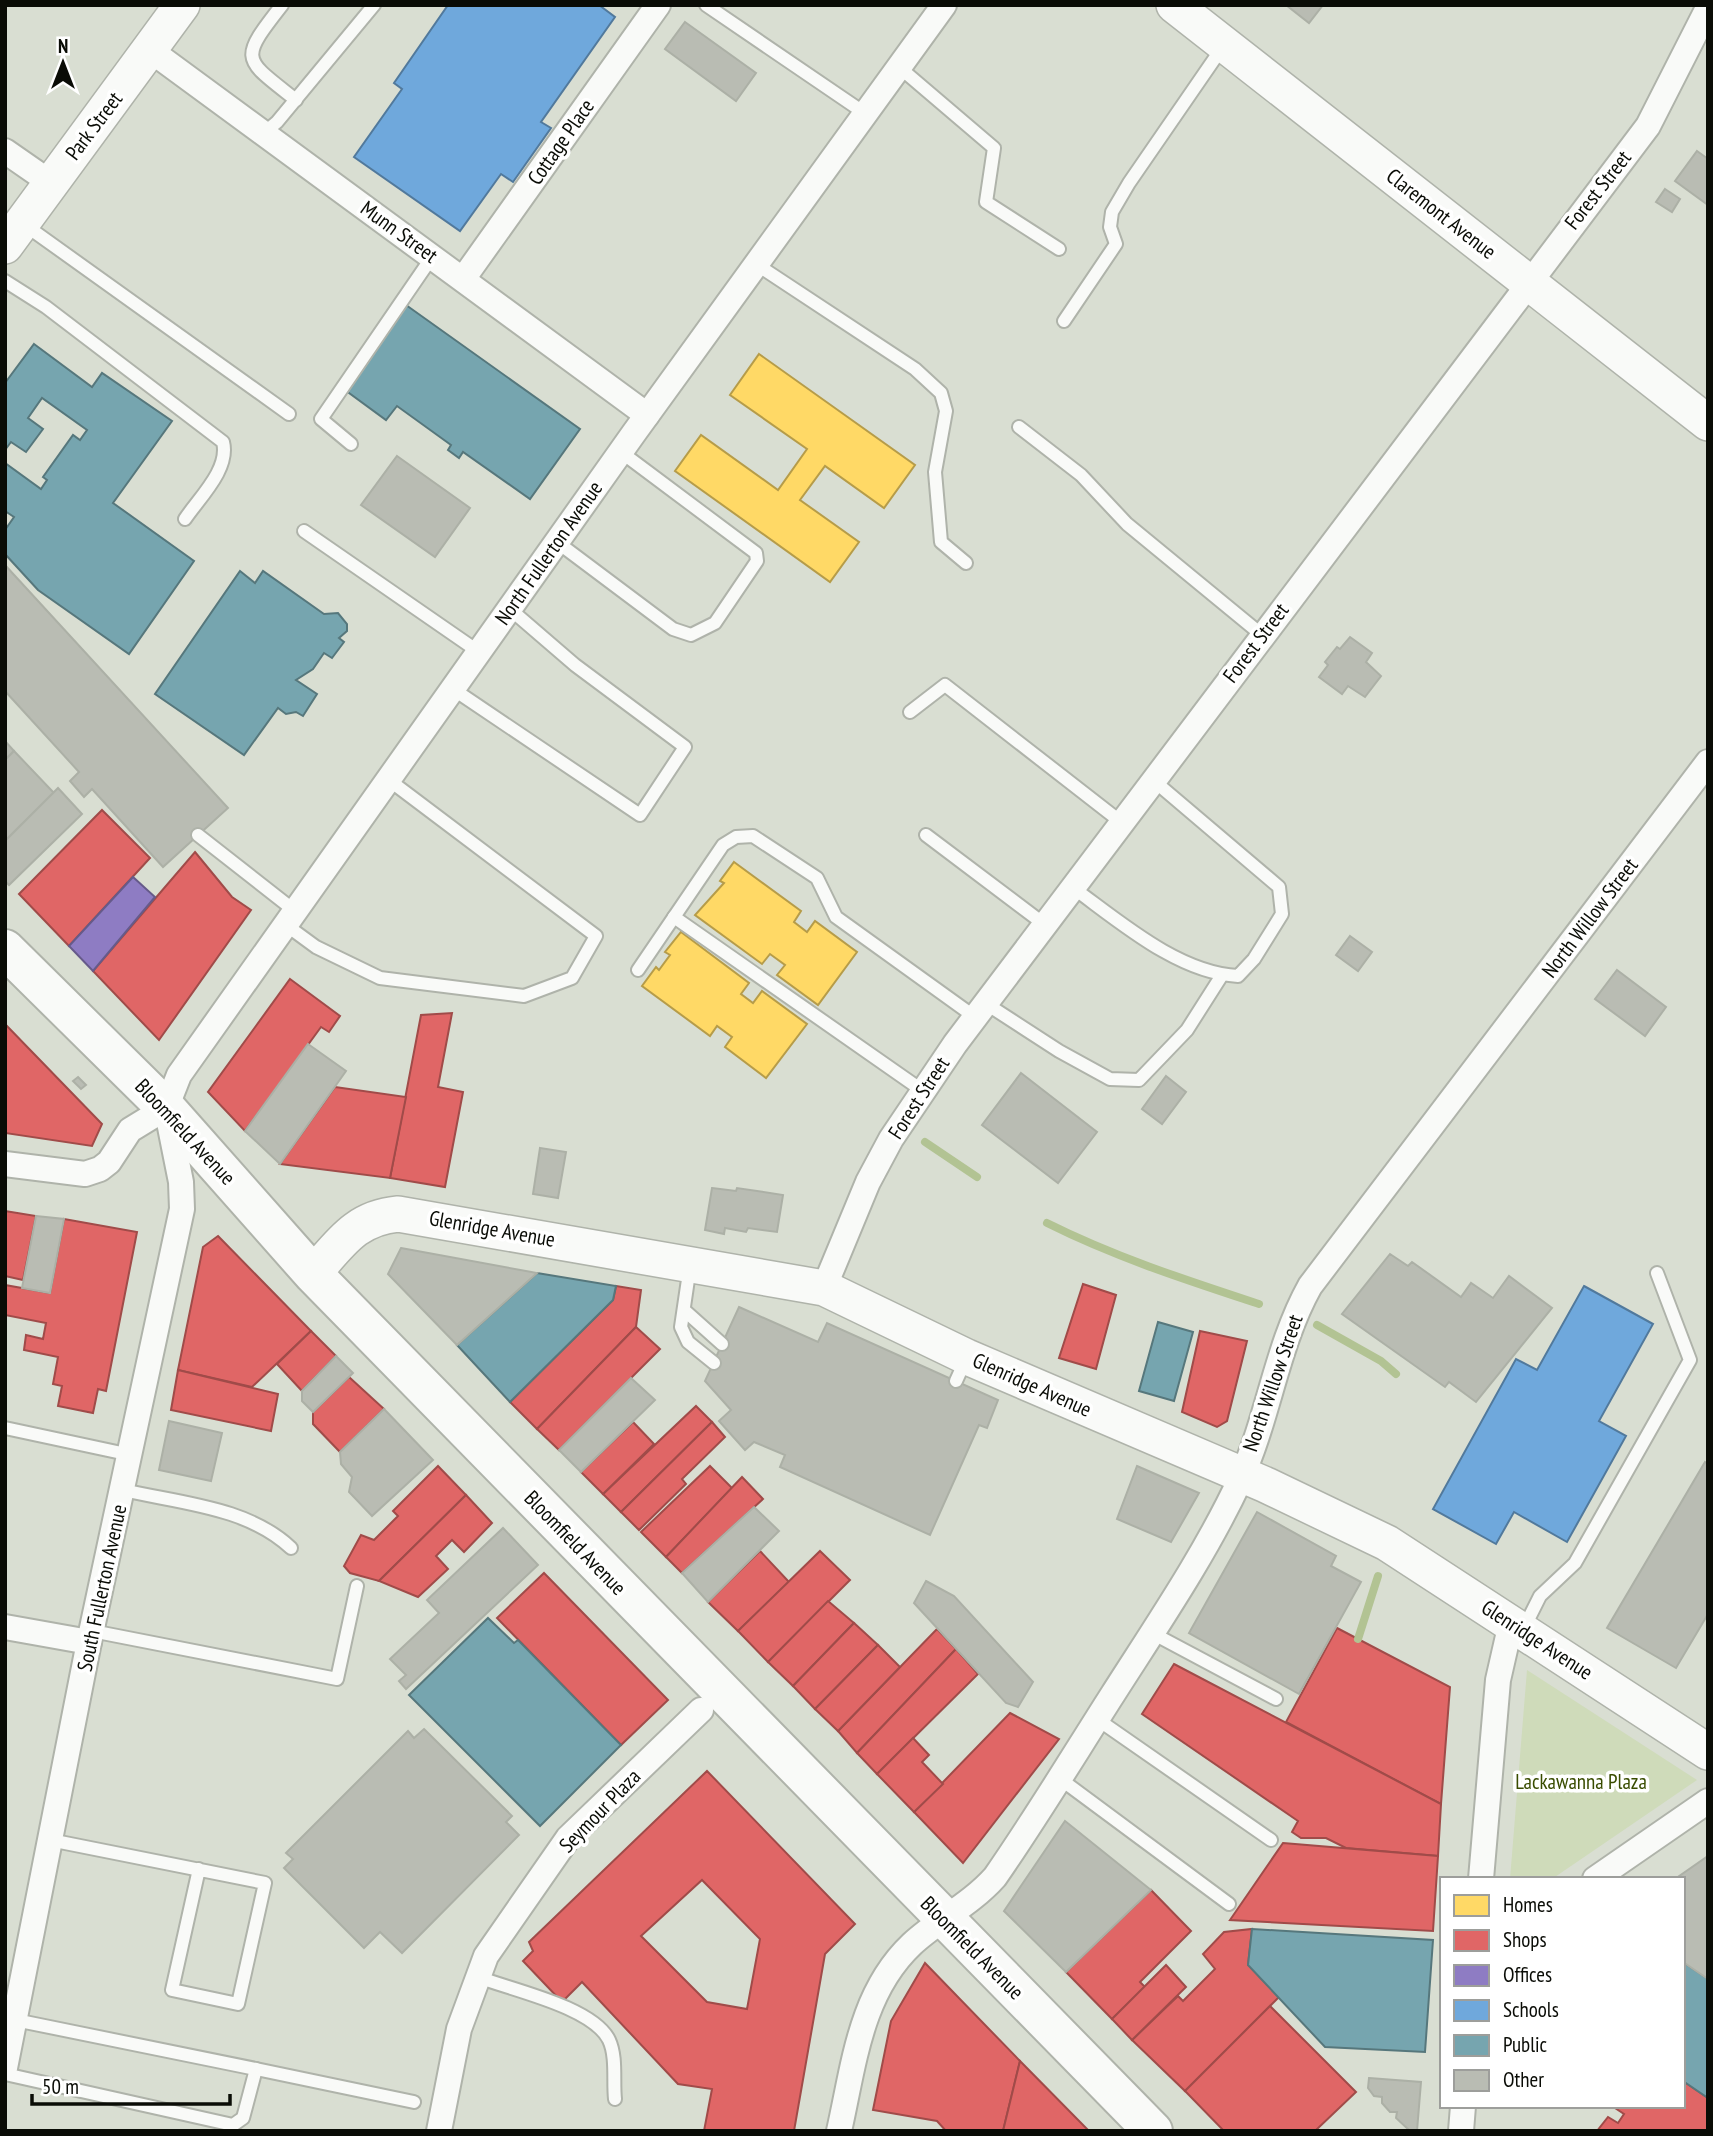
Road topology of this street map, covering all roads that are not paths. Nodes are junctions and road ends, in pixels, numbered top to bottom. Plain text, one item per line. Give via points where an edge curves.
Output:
1 (182, 5) edge
2 (282, 5) edge
3 (374, 5) edge
4 (658, 5) edge
5 (706, 5) edge
6 (944, 5) edge
7 (1174, 5) edge
8 (1708, 8) edge
9 (1224, 45) junction
10 (150, 50) junction
11 (899, 67) junction
12 (296, 100) junction
13 (866, 114) junction
14 (264, 133) junction
15 (5, 151) edge
16 (51, 183) junction
17 (14, 234) edge
18 (1059, 249) dead end
19 (432, 257) junction
20 (756, 264) junction
21 (463, 279) junction
22 (5, 281) edge
23 (1528, 283) junction
24 (1064, 321) dead end
25 (289, 414) dead end
26 (648, 415) junction
27 (1708, 423) edge
28 (1019, 427) dead end
29 (351, 444) dead end
30 (621, 452) junction
31 (185, 519) dead end
32 (304, 531) dead end
33 (557, 542) junction
34 (966, 563) dead end
35 (510, 609) junction
36 (1262, 635) junction
37 (479, 652) junction
38 (453, 689) junction
39 (910, 712) dead end
40 (1708, 762) edge
41 (389, 780) junction
42 (1153, 780) junction
43 (1121, 822) junction
44 (198, 835) dead end
45 (926, 835) dead end
46 (1072, 887) junction
47 (674, 917) junction
48 (291, 918) junction
49 (1045, 924) junction
50 (5, 949) edge
51 (638, 970) dead end
52 (1222, 975) junction
53 (980, 1010) junction
54 (923, 1091) junction
55 (166, 1108) junction
56 (5, 1164) edge
57 (690, 1265) junction
58 (1657, 1273) dead end
59 (313, 1274) junction
60 (824, 1288) junction
61 (684, 1310) junction
62 (722, 1344) dead end
63 (714, 1363) dead end
64 (5, 1428) edge
65 (131, 1455) junction
66 (1241, 1476) junction
67 (123, 1490) junction
68 (292, 1548) dead end
69 (357, 1586) dead end
70 (5, 1627) edge
71 (1517, 1627) junction
72 (1152, 1633) junction
73 (91, 1637) junction
74 (1276, 1699) dead end
75 (701, 1710) dead end
76 (1097, 1719) junction
77 (1708, 1752) edge
78 (1059, 1778) junction
79 (1708, 1801) edge
80 (50, 1840) junction
81 (1271, 1840) dead end
82 (199, 1869) junction
83 (1481, 1877) edge
84 (1598, 1877) edge
85 (1229, 1904) dead end
86 (943, 1919) junction
87 (482, 1967) junction
88 (15, 2020) junction
89 (6, 2064) edge
90 (256, 2070) junction
91 (615, 2099) dead end
92 (414, 2102) dead end
93 (1463, 2108) edge
94 (439, 2131) edge
95 (839, 2131) edge
96 (1153, 2131) edge
97 (1461, 2131) edge

1 - 10 street, Park Street
2 - 12 lane via 250,53 253,66
3 - 12 lane
4 - 21 street, Cottage Place
5 - 13 lane
6 - 11 street, North Fullerton Avenue
7 - 9 street, Claremont Avenue
8 - 23 street, Forest Street via 1648,126
9 - 23 street, Claremont Avenue
9 - 24 lane via 1112,212 1110,227 1116,243
10 - 14 street, Munn Street
10 - 16 street, Park Street
11 - 13 street, North Fullerton Avenue
11 - 18 lane via 994,148 986,202
12 - 14 lane
13 - 20 street, North Fullerton Avenue
14 - 19 street, Munn Street
15 - 16 street
16 - 17 street, Park Street
17 - 25 lane
19 - 21 street, Munn Street
19 - 29 lane via 321,419
20 - 26 street, North Fullerton Avenue
20 - 34 lane via 915,369 942,393 946,411 935,472 941,542
21 - 26 street, Munn Street
22 - 31 lane via 57,315 223,442 219,471
23 - 27 street, Claremont Avenue
23 - 36 street, Forest Street
26 - 30 street, North Fullerton Avenue
28 - 36 lane via 1081,475 1127,524
30 - 33 street, North Fullerton Avenue
30 - 33 lane via 756,553 757,561 715,624 691,635 673,629
32 - 37 lane
33 - 35 street, North Fullerton Avenue
35 - 37 street, North Fullerton Avenue
35 - 38 lane via 575,665 685,747 640,815
36 - 42 street, Forest Street
37 - 38 street, North Fullerton Avenue
38 - 41 street, North Fullerton Avenue
39 - 43 lane via 945,685
40 - 66 street, North Willow Street via 1310,1286 1282,1348
41 - 48 street, North Fullerton Avenue
41 - 48 lane via 596,936 572,978 524,996 380,978 316,947
42 - 43 street, Forest Street
42 - 52 lane via 1279,887 1282,914 1254,959 1238,976
43 - 46 street, Forest Street
44 - 48 lane
45 - 49 lane
46 - 49 street, Forest Street
46 - 52 lane via 1158,949
47 - 51 lane
47 - 53 lane via 723,845 753,836 817,878 836,917
47 - 54 lane
48 - 55 street, North Fullerton Avenue via 179,1075
49 - 53 street, Forest Street
50 - 55 main road, Bloomfield Avenue
52 - 53 lane via 1187,1030 1139,1080 1110,1079
53 - 54 street, Forest Street
54 - 60 street, Forest Street via 861,1195
55 - 56 street via 130,1130 100,1170 85,1174
55 - 59 main road, Bloomfield Avenue
55 - 65 street, South Fullerton Avenue via 182,1209
57 - 59 street, Glenridge Avenue via 398,1213 359,1224
57 - 60 street, Glenridge Avenue
57 - 61 lane
58 - 71 lane via 1690,1360 1575,1563 1540,1596
59 - 86 main road, Bloomfield Avenue
60 - 66 street, Glenridge Avenue via 961,1369
61 - 62 lane
61 - 63 lane via 681,1327 688,1342
64 - 65 lane
65 - 67 street, South Fullerton Avenue
66 - 71 street, Glenridge Avenue via 1387,1543
66 - 72 street, North Willow Street via 1223,1515
67 - 68 lane via 232,1515 274,1531
67 - 73 street, South Fullerton Avenue
69 - 73 lane via 337,1679
70 - 73 street
71 - 77 street, Glenridge Avenue
71 - 83 street via 1498,1680
72 - 74 lane
72 - 76 street, North Willow Street
73 - 80 street, South Fullerton Avenue
75 - 87 street, Seymour Plaza via 568,1838
76 - 78 street, North Willow Street
76 - 81 lane
78 - 85 lane
78 - 86 street, North Willow Street via 995,1877
79 - 84 street
80 - 82 lane
80 - 88 street, South Fullerton Avenue
82 - 82 lane via 265,1883 238,2004 172,1990
86 - 95 street, North Willow Street via 897,1959 872,1998
86 - 96 main road, Bloomfield Avenue
87 - 91 lane via 599,2025 610,2041
87 - 94 street, Seymour Plaza via 459,2029
88 - 89 street, South Fullerton Avenue
88 - 90 lane
89 - 90 lane via 233,2124 243,2118
90 - 92 lane
93 - 97 street

